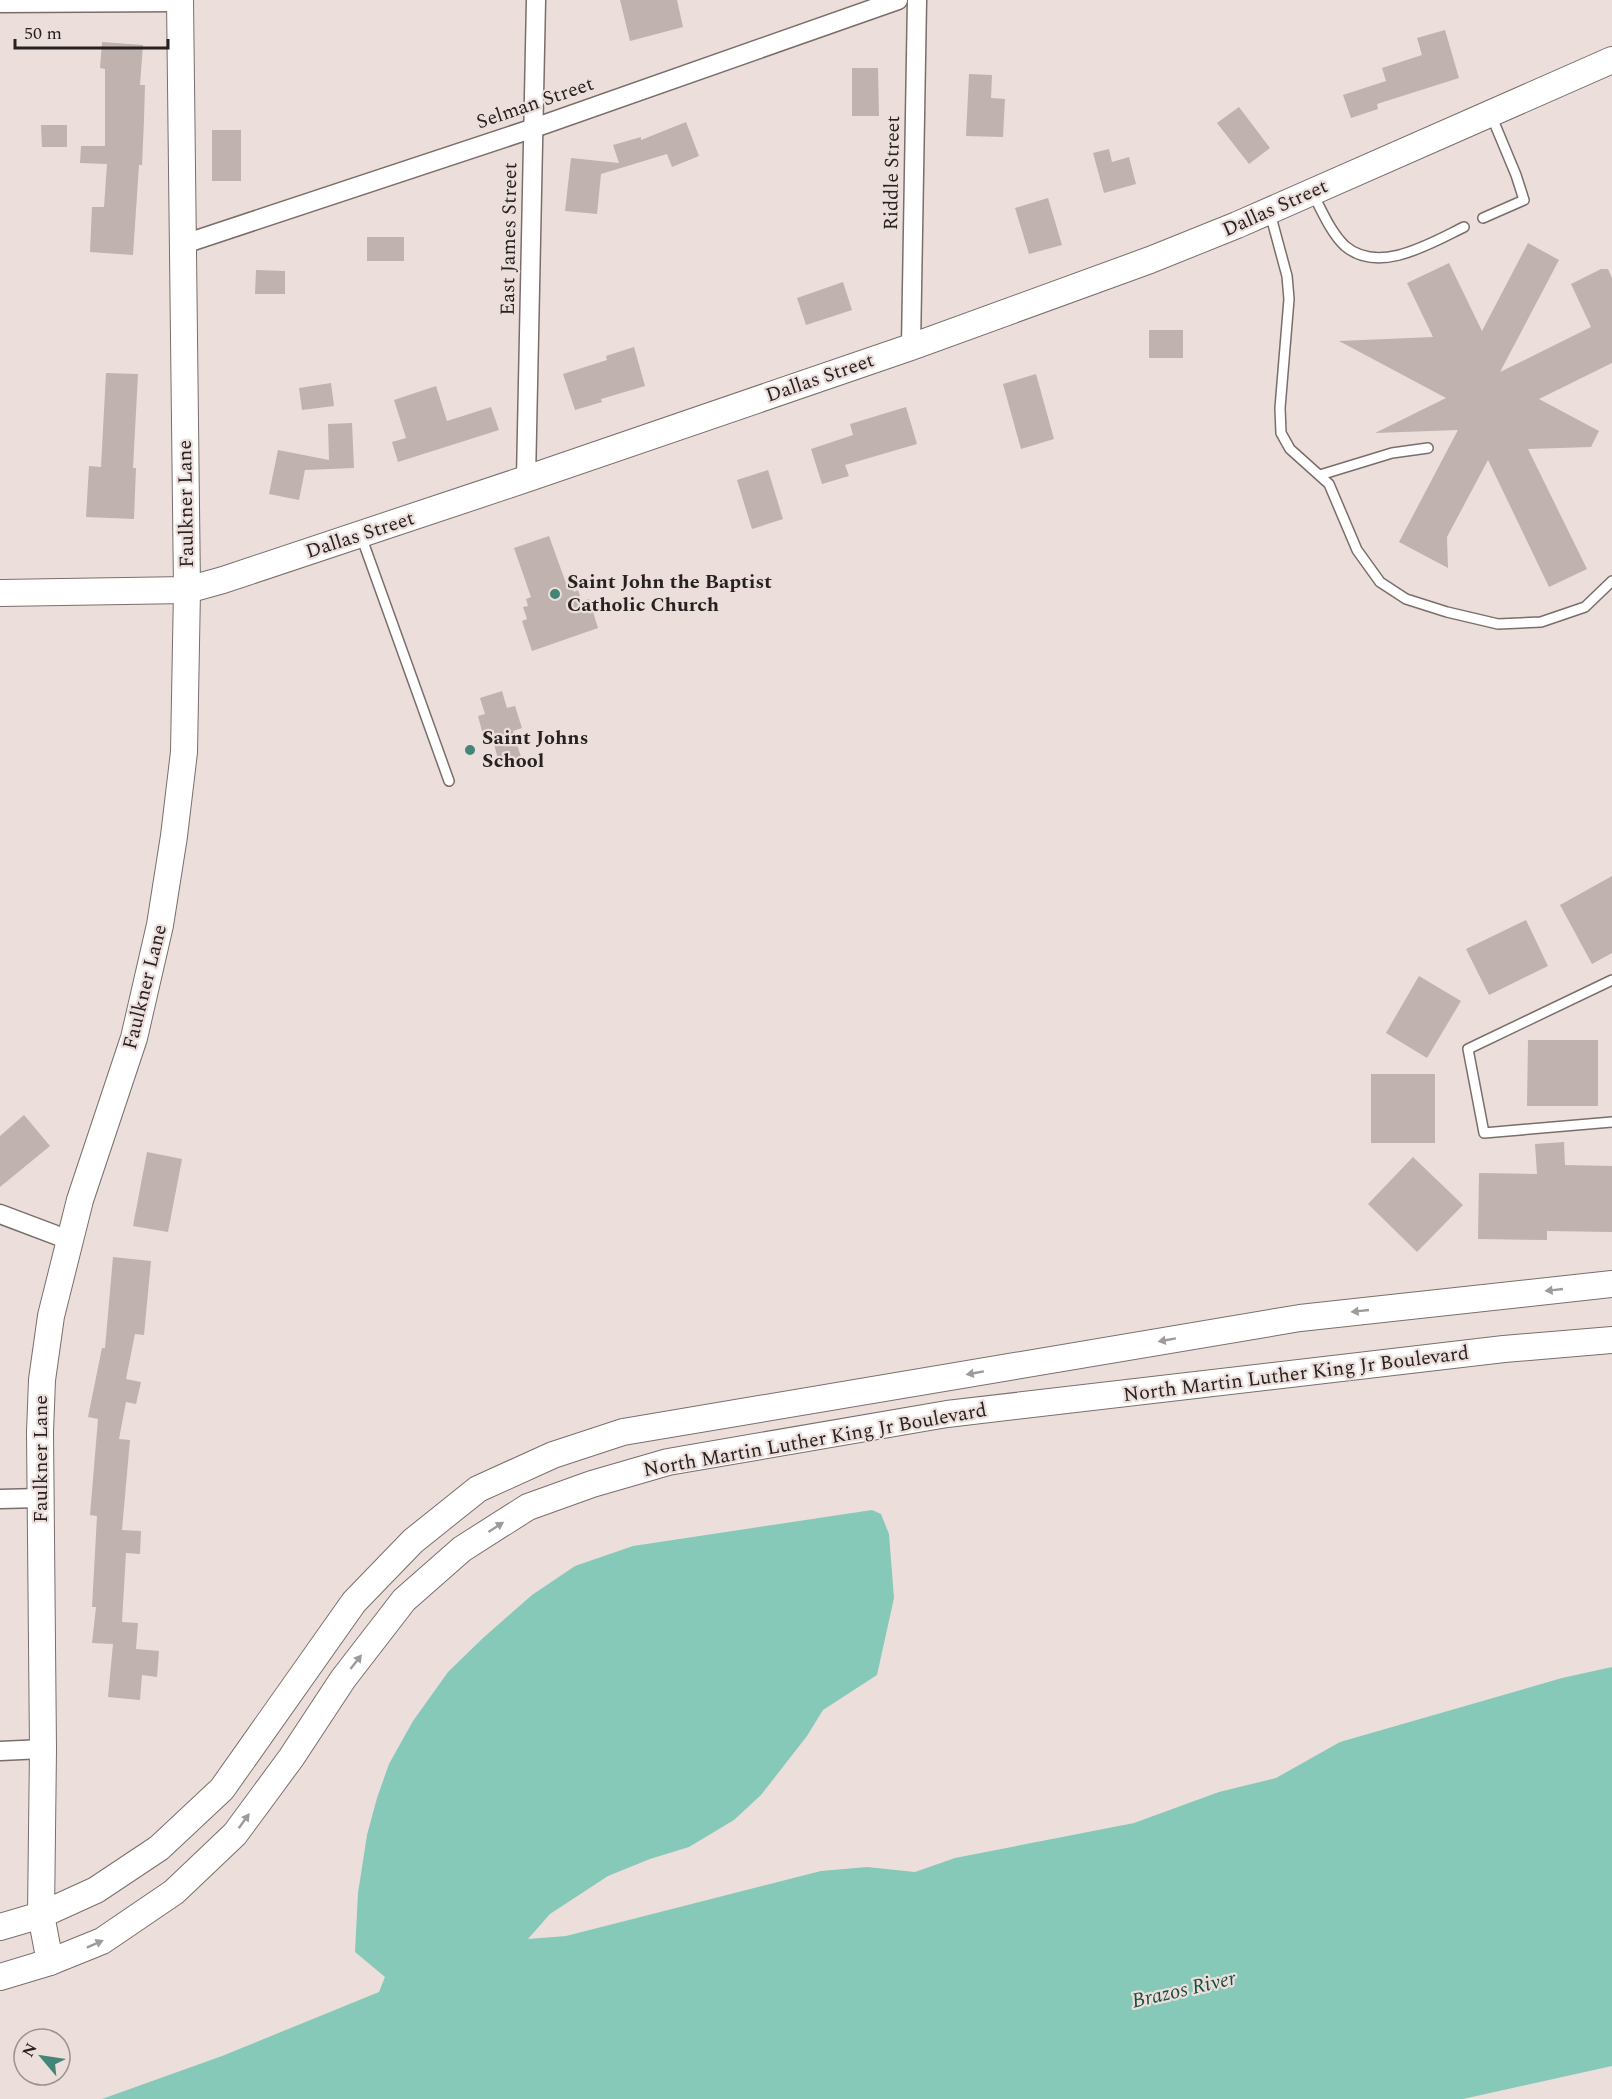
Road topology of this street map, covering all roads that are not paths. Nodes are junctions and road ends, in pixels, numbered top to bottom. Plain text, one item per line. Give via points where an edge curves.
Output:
1 (536, 0) edge
2 (898, 0) edge
3 (917, 0) edge
4 (180, 1) edge
5 (0, 3) edge
6 (1612, 60) edge
7 (1490, 114) junction
8 (534, 128) junction
9 (1312, 192) junction
10 (1269, 211) junction
11 (1483, 218) dead end
12 (1464, 227) dead end
13 (184, 244) junction
14 (911, 347) junction
15 (1428, 448) dead end
16 (1320, 475) junction
17 (526, 479) junction
18 (361, 534) junction
19 (1612, 581) edge
20 (187, 590) junction
21 (0, 592) edge
22 (449, 781) dead end
23 (1612, 980) edge
24 (1612, 1122) edge
25 (0, 1214) edge
26 (69, 1240) junction
27 (1612, 1284) edge
28 (1612, 1340) edge
29 (40, 1498) junction
30 (0, 1499) edge
31 (43, 1749) junction
32 (0, 1751) edge
33 (41, 1915) junction
34 (0, 1927) edge
35 (50, 1962) junction
36 (0, 1977) edge

1 - 8 street, East James Street
2 - 8 street, Selman Street
3 - 14 street, Riddle Street
4 - 5 street
4 - 13 street, Faulkner Lane
6 - 7 street, Dallas Street
7 - 9 street, Dallas Street
7 - 11 lane via 1524,200
8 - 13 street, Selman Street
8 - 17 street, East James Street
9 - 10 street, Dallas Street
9 - 12 lane via 1338,238 1361,255 1384,258 1413,252
10 - 14 street, Dallas Street via 1150,260
10 - 16 lane via 1287,276 1289,299 1281,433 1290,449
13 - 20 street, Faulkner Lane
14 - 17 street, Dallas Street
15 - 16 lane via 1392,453
16 - 19 lane via 1329,484 1357,550 1380,582 1406,599 1498,624 1541,622 1585,607
17 - 18 street, Dallas Street
18 - 20 street, Dallas Street
18 - 22 lane
20 - 21 street, Dallas Street
20 - 26 street, Faulkner Lane via 184,752 160,925 134,1038
23 - 24 lane via 1468,1049 1484,1133
25 - 26 street
26 - 29 street, Faulkner Lane via 51,1316 42,1380
27 -> 33 street, North Martin Luther King Jr Boulevard via 1300,1318 623,1432 553,1455 478,1489 413,1541 354,1602 222,1789 159,1848 96,1890
35 -> 28 street, North Martin Luther King Jr Boulevard via 102,1941 174,1892 235,1834 342,1679 404,1600 462,1549 528,1507 668,1462 946,1414
29 - 30 street
29 - 31 street, Faulkner Lane
31 - 32 street
31 - 33 street, Faulkner Lane
33 - 34 street, North Martin Luther King Jr Boulevard
33 - 35 street, Faulkner Lane
35 - 36 street, North Martin Luther King Jr Boulevard

